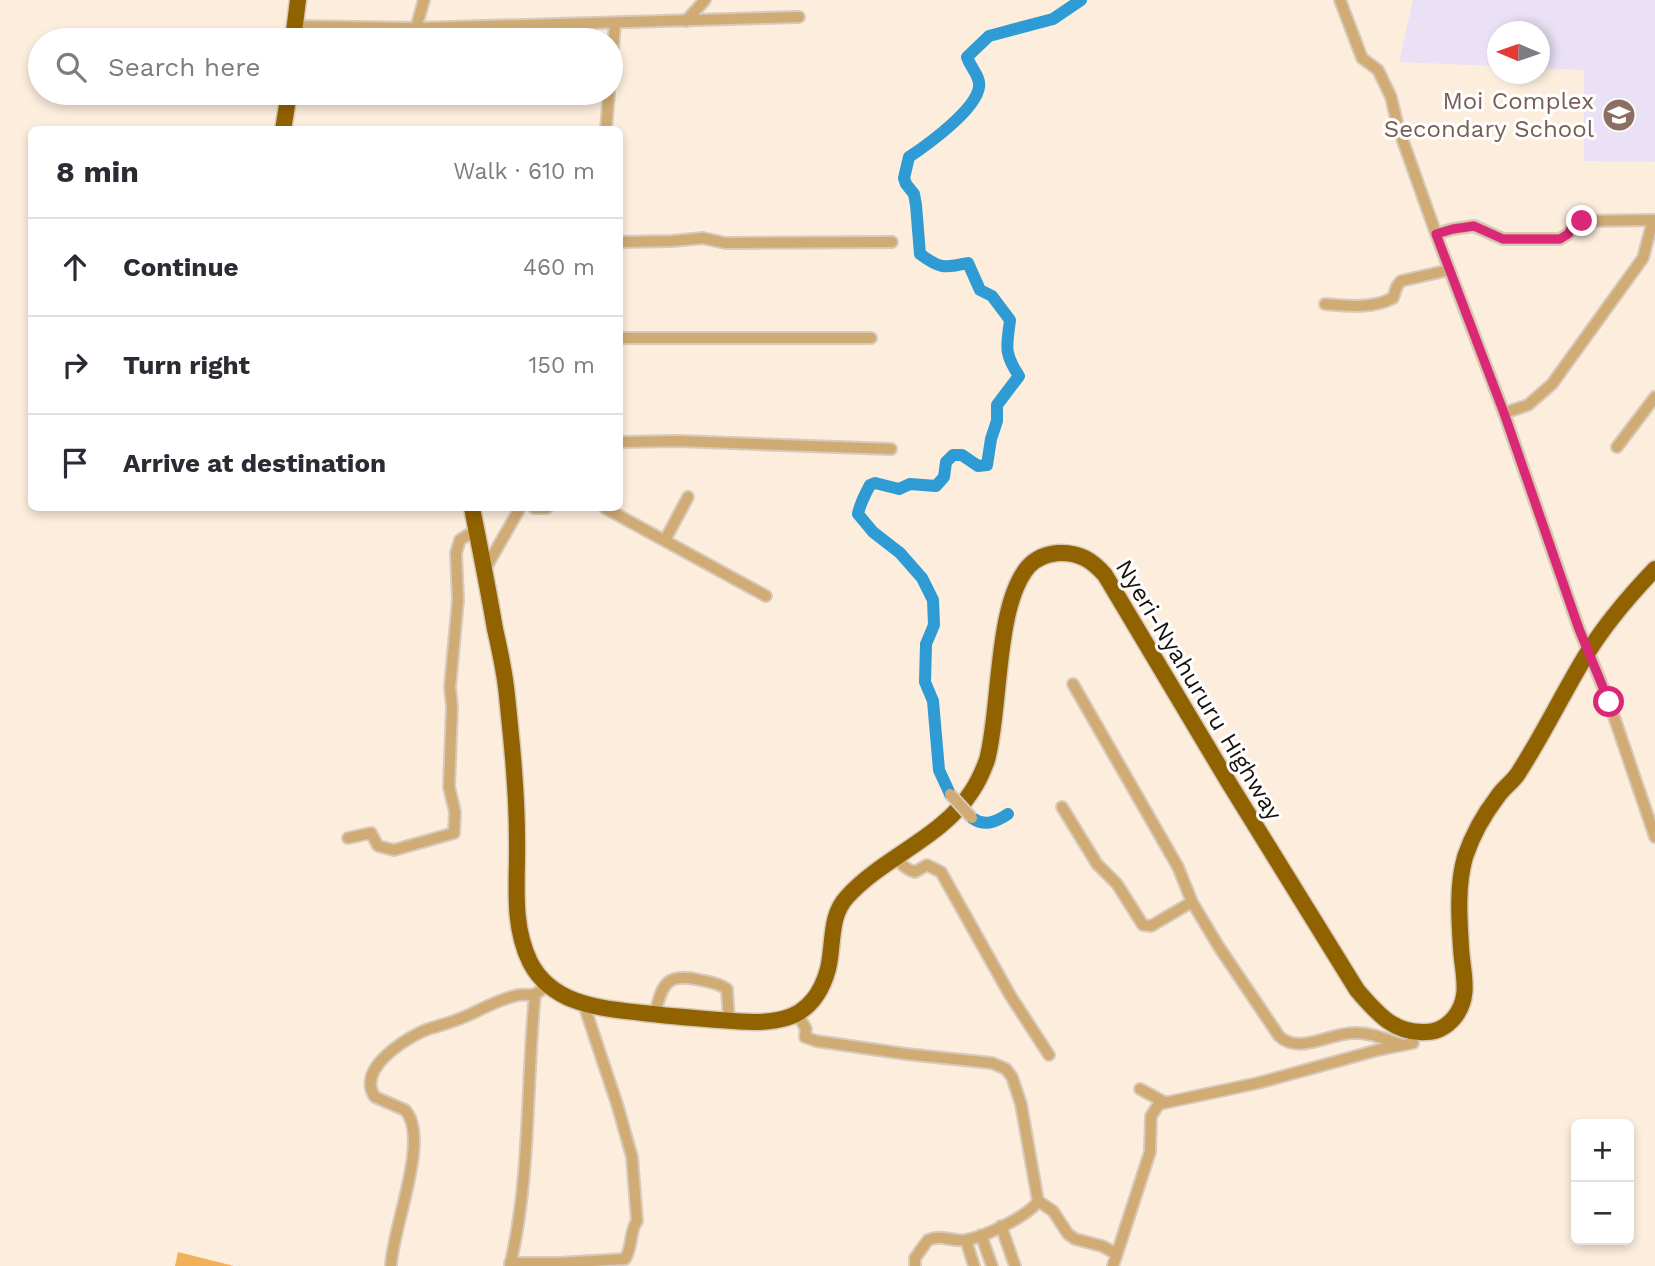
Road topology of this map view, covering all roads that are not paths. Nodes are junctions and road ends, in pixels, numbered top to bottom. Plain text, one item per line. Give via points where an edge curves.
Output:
1 (298, 0) edge
2 (424, 0) edge
3 (705, 0) edge
4 (1340, 0) edge
5 (799, 17) dead end
6 (686, 21) junction
7 (615, 24) junction
8 (295, 28) edge
9 (416, 28) joint
10 (615, 28) edge
11 (287, 105) edge
12 (608, 105) edge
13 (284, 126) edge
14 (606, 126) edge
15 (1654, 220) edge
16 (1436, 234) junction
17 (623, 242) edge
18 (892, 242) dead end
19 (1449, 270) junction
20 (1325, 304) dead end
21 (623, 338) edge
22 (871, 338) dead end
23 (1655, 397) edge
24 (1504, 413) junction
25 (623, 442) edge
26 (1617, 447) dead end
27 (891, 449) dead end
28 (688, 497) dead end
29 (473, 511) edge
30 (518, 511) edge
31 (612, 511) edge
32 (477, 534) junction
33 (665, 540) junction
34 (1655, 569) edge
35 (484, 571) junction
36 (766, 596) dead end
37 (1589, 650) junction
38 (1073, 684) dead end
39 (950, 794) dead end
40 (1062, 807) dead end
41 (972, 818) dead end
42 (1655, 837) edge
43 (348, 838) dead end
44 (898, 857) junction
45 (1192, 902) junction
46 (542, 990) junction
47 (584, 1005) junction
48 (797, 1013) junction
49 (655, 1014) junction
50 (729, 1021) junction
51 (1049, 1055) dead end
52 (1140, 1089) dead end
53 (1164, 1102) junction
54 (1038, 1201) junction
55 (1001, 1226) junction
56 (981, 1235) junction
57 (966, 1240) junction
58 (1115, 1253) junction
59 (510, 1264) edge
60 (391, 1266) edge
61 (915, 1266) edge
62 (974, 1266) edge
63 (992, 1266) edge
64 (1015, 1266) edge
65 (1112, 1266) edge

1 - 8 highway
2 - 9 street
3 - 6 street
4 - 16 street via 1362,58 1378,70 1391,97
5 - 6 street
6 - 7 street
7 - 9 street
7 - 10 street
11 - 13 highway
12 - 14 street
15 - 16 street via 1578,221 1565,236 1555,239 1503,239 1474,226
15 - 24 street via 1643,258 1552,384 1528,405
16 - 19 street
17 - 18 street via 703,238 726,243
19 - 20 street via 1401,281 1394,298 1387,301
19 - 24 street
21 - 22 street
23 - 26 street
24 - 37 street
25 - 27 street
28 - 33 street
29 - 32 highway, Nyeri-Nyahururu Highway
30 - 35 street
31 - 33 street
32 - 35 highway, Nyeri-Nyahururu Highway
32 - 43 street via 460,540 456,552 449,787 454,833 394,850 378,846 371,833
33 - 36 street
34 - 37 highway, Nyeri-Nyahururu Highway
35 - 46 highway, Nyeri-Nyahururu Highway via 507,694 517,841 516,912
37 - 42 street
37 - 44 highway, Nyeri-Nyahururu Highway via 1465,856 1459,900 1466,991 1454,1017 1434,1032 1394,1027 1357,990 1118,595 1095,564 1082,555 1044,555 1023,575 1008,614 987,760 979,780 959,808
38 - 45 street via 1178,867
39 - 41 street, bridge
40 - 45 street via 1143,925 1151,926
44 - 48 highway, Nyeri-Nyahururu Highway via 843,900 823,985 816,999
44 - 51 street via 909,870 928,865 941,872
45 - 53 street via 1285,1041 1297,1044 1356,1032 1408,1044
46 - 47 highway, Nyeri-Nyahururu Highway
46 - 59 street via 531,1040 526,1162
46 - 60 street via 424,1031 399,1044 372,1074 372,1094 405,1110 414,1129 414,1151
47 - 49 highway, Nyeri-Nyahururu Highway
47 - 59 street via 632,1157 637,1221 629,1252 625,1259
48 - 50 highway, Nyeri-Nyahururu Highway via 784,1021
48 - 54 street via 806,1029 804,1037 816,1041 992,1063 1006,1069 1021,1104
49 - 50 highway, Nyeri-Nyahururu Highway
49 - 50 street via 668,980 685,978 727,989
52 - 53 street
53 - 58 street via 1151,1116 1150,1152
54 - 55 street via 1030,1212
54 - 58 street via 1053,1211 1075,1239
55 - 56 street
55 - 64 street
56 - 57 street
56 - 63 street
57 - 61 street via 942,1236 928,1240
57 - 62 street
58 - 65 street

